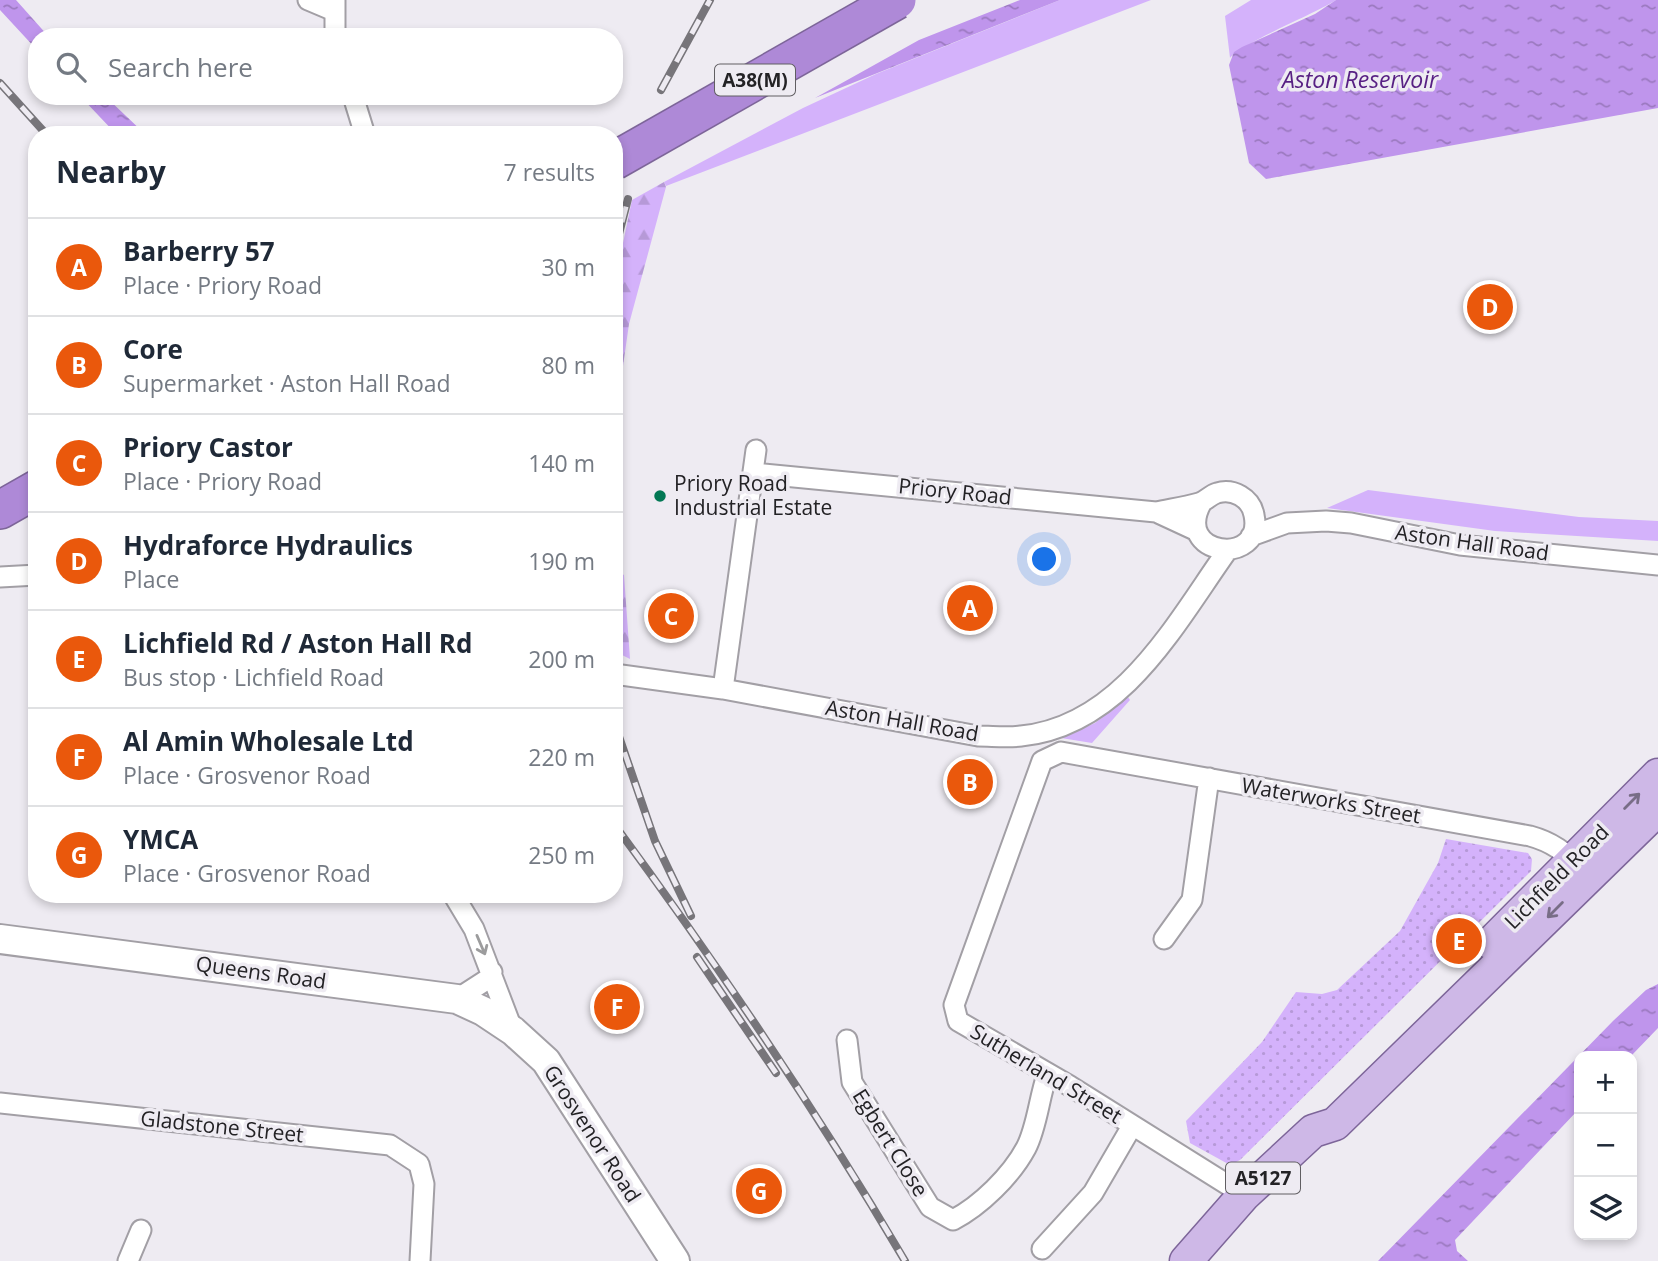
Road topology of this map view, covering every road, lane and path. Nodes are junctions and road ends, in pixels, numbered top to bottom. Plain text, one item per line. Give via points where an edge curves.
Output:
1 (308, 0) edge
2 (897, 0) edge
3 (334, 5) edge
4 (335, 28) edge
5 (356, 105) edge
6 (362, 126) edge
7 (623, 156) edge
8 (757, 450) dead end
9 (753, 473) junction
10 (28, 494) edge
11 (1202, 502) junction
12 (1252, 509) junction
13 (0, 510) edge
14 (1156, 512) junction
15 (1287, 523) junction
16 (1200, 535) junction
17 (1251, 536) junction
18 (1227, 551) junction
19 (1658, 565) edge
20 (28, 575) edge
21 (0, 577) edge
22 (1208, 577) junction
23 (623, 675) edge
24 (723, 688) junction
25 (1061, 752) joint
26 (1658, 775) edge
27 (1209, 778) junction
28 (1658, 810) edge
29 (1581, 869) junction
30 (458, 903) edge
31 (0, 939) edge
32 (1164, 939) dead end
33 (492, 972) junction
34 (457, 999) junction
35 (513, 1031) junction
36 (847, 1040) dead end
37 (1047, 1075) junction
38 (0, 1103) edge
39 (1132, 1126) junction
40 (1244, 1195) junction
41 (1214, 1227) junction
42 (141, 1230) dead end
43 (1042, 1249) dead end
44 (128, 1261) edge
45 (420, 1261) edge
46 (675, 1261) edge
47 (1177, 1261) edge
48 (1186, 1261) edge

1 - 3 street
2 - 7 highway, A38(M), bridge
3 - 4 street
5 - 6 street
8 - 9 street
9 - 14 street, Priory Road
9 - 24 street
10 - 13 highway
11 - 12 street, Aston Hall Road via 1229,492 1239,495
11 - 14 street, Priory Road
11 - 16 street via 1196,521
12 - 15 street, Aston Hall Road
12 - 17 street
14 - 16 street, Priory Road
15 - 17 street, Aston Hall Road
15 - 19 street, Aston Hall Road via 1351,523 1460,545
16 - 18 street via 1218,550
16 - 22 street
17 - 18 street, Aston Hall Road
18 - 22 street, Aston Hall Road
20 - 21 street
22 - 24 street, Aston Hall Road via 1187,612 1125,684 1098,709 1047,731 1020,737 978,736
23 - 24 street, Aston Hall Road
25 - 27 street, Waterworks Street
25 - 37 street, Sutherland Street via 1042,761 954,1005 958,1021
29 -> 26 main road, Lichfield Road / A5127
27 - 29 street, Waterworks Street via 1530,836 1547,841
27 - 32 street via 1192,900
28 - 29 main road, Lichfield Road / A5127
29 - 40 main road, Lichfield Road / A5127 via 1335,1124 1313,1131
30 -> 33 street, Grosvenor Road
31 - 34 main road, Queens Road
33 - 34 street
33 - 35 street, Grosvenor Road
34 - 35 main road, Queens Road
35 - 46 main road, Grosvenor Road via 546,1062
36 - 37 street, Egbert Close via 852,1082 930,1207 953,1220 968,1213 1026,1148
37 - 39 street, Sutherland Street
38 - 45 street, Gladstone Street via 390,1145 419,1164 424,1184
39 - 40 street, Sutherland Street
39 - 43 street via 1093,1193
40 - 41 main road, Lichfield Road / A5127
41 - 47 main road, Lichfield Road / A5127
41 - 48 main road, Lichfield Road / A5127
42 - 44 street

